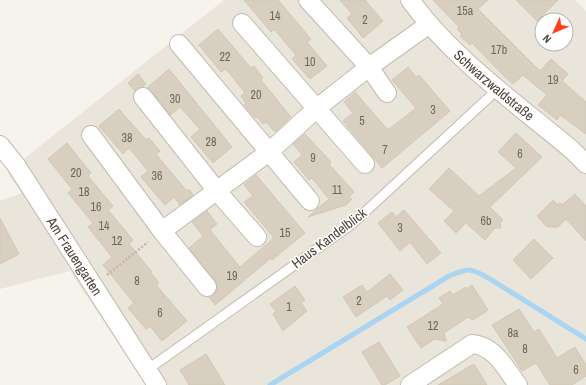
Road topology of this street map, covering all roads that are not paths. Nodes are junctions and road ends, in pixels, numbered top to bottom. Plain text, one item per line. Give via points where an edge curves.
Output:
1 (308, 0) edge
2 (410, 0) edge
3 (242, 23) dead end
4 (428, 25) junction
5 (179, 44) dead end
6 (369, 67) junction
7 (498, 89) junction
8 (387, 93) dead end
9 (143, 97) dead end
10 (318, 108) junction
11 (91, 135) dead end
12 (0, 145) edge
13 (268, 152) junction
14 (365, 164) dead end
15 (586, 164) edge
16 (217, 191) junction
17 (310, 201) dead end
18 (162, 231) junction
19 (257, 236) dead end
20 (207, 287) dead end
21 (152, 378) edge
22 (410, 385) edge
23 (518, 385) edge

1 - 6 street
2 - 4 street, Schwarzwaldstraße
3 - 10 street
4 - 6 street
4 - 7 street, Schwarzwaldstraße
5 - 13 street
6 - 8 street
6 - 10 street
7 - 15 street, Schwarzwaldstraße
7 - 21 lane, Haus Kandelblick via 352,224
9 - 16 street
10 - 13 street
10 - 14 street
11 - 18 street
12 - 21 street, Am Frauengarten via 16,165
13 - 16 street
13 - 17 street
16 - 18 street
16 - 19 street
18 - 20 street
22 - 23 street via 472,344 483,345 492,351

